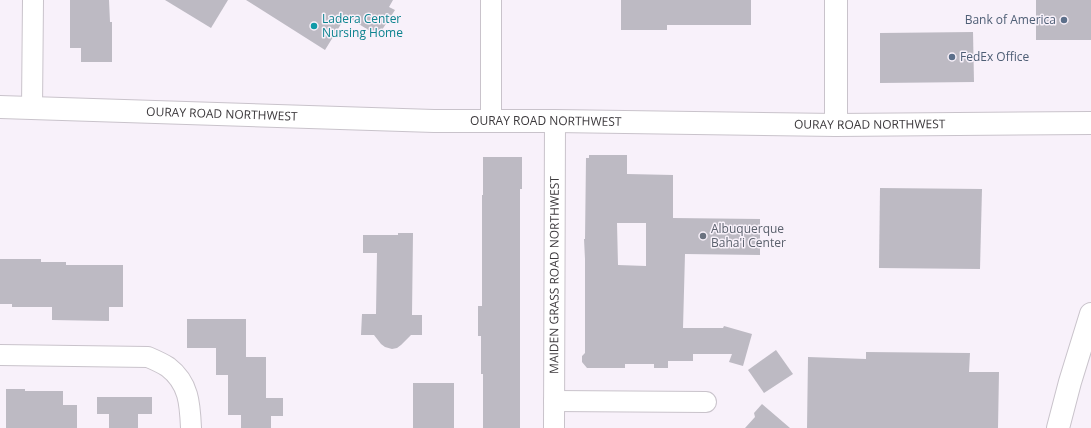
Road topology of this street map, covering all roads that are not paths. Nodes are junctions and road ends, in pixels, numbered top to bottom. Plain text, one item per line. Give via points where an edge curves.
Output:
1 (33, 0) edge
2 (491, 0) edge
3 (836, 0) edge
4 (0, 107) edge
5 (32, 108) junction
6 (491, 121) junction
7 (555, 121) junction
8 (1091, 123) edge
9 (836, 125) junction
10 (1091, 314) edge
11 (0, 355) edge
12 (554, 401) junction
13 (706, 402) dead end
14 (191, 428) edge
15 (554, 428) edge
16 (1058, 428) edge

1 - 5 street
2 - 6 street
3 - 9 main road
4 - 5 main road, OURAY ROAD NORTHWEST
5 - 6 main road, OURAY ROAD NORTHWEST
6 - 7 main road, OURAY ROAD NORTHWEST
7 - 9 main road, OURAY ROAD NORTHWEST
7 - 12 street, MAIDEN GRASS ROAD NORTHWEST
8 - 9 main road, OURAY ROAD NORTHWEST
10 - 16 main road
11 - 14 street via 148,357 168,367 180,379 189,397
12 - 13 street
12 - 15 street, MAIDEN GRASS ROAD NORTHWEST

